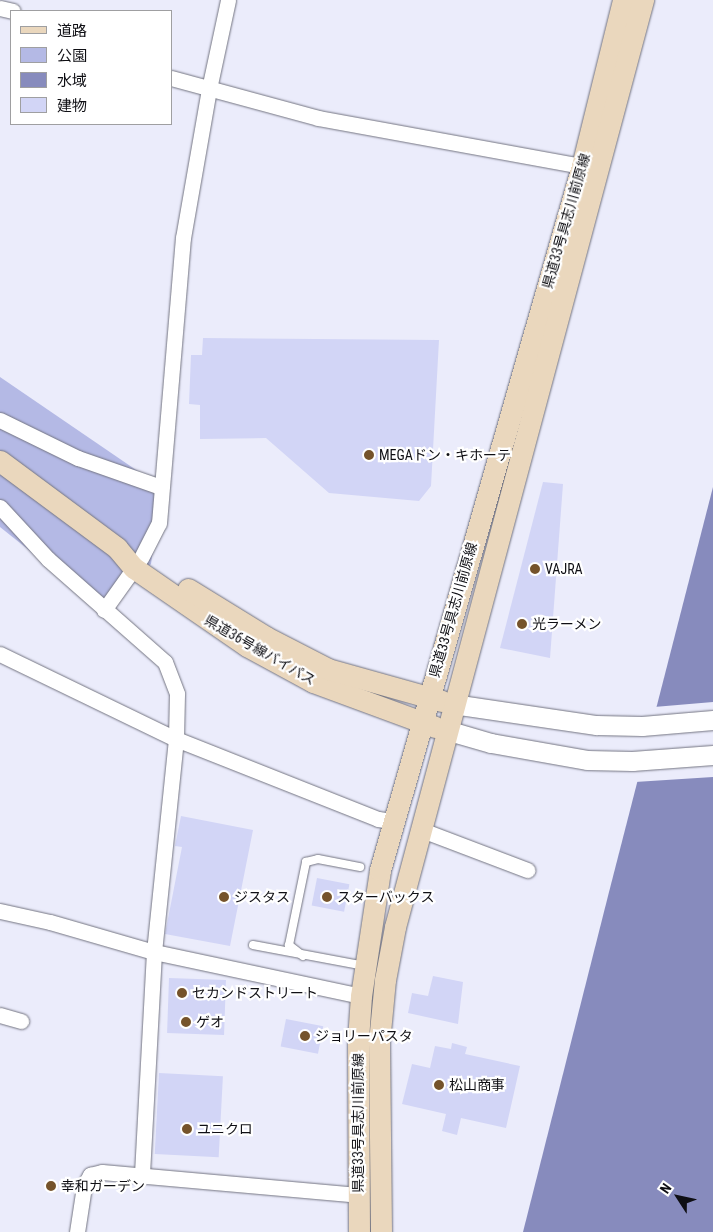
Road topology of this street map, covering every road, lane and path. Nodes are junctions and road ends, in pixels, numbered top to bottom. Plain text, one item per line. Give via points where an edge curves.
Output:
1 (228, 0) edge
2 (623, 0) edge
3 (643, 0) edge
4 (172, 78) edge
5 (209, 89) junction
6 (582, 166) junction
7 (0, 420) edge
8 (0, 461) edge
9 (161, 486) junction
10 (0, 507) edge
11 (132, 557) junction
12 (104, 610) junction
13 (0, 654) edge
14 (428, 697) junction
15 (453, 704) junction
16 (713, 720) edge
17 (421, 723) junction
18 (446, 730) junction
19 (176, 739) junction
20 (713, 755) edge
21 (392, 821) junction
22 (419, 829) junction
23 (360, 867) dead end
24 (527, 870) dead end
25 (0, 911) edge
26 (253, 945) dead end
27 (154, 952) junction
28 (303, 956) junction
29 (365, 966) junction
30 (361, 996) junction
31 (0, 1015) edge
32 (21, 1021) dead end
33 (142, 1175) junction
34 (358, 1195) junction
35 (77, 1232) edge
36 (359, 1232) edge
37 (381, 1232) edge

1 - 5 street
2 - 6 main road, 県道33号具志川前原線
3 - 15 main road, 県道33号具志川前原線 via 600,170
4 - 5 street
5 - 6 street via 318,118
5 - 9 street via 183,238
6 - 14 main road, 県道33号具志川前原線
7 - 9 street via 78,458
8 - 11 main road, 県道36号線バイパス
9 - 11 street via 157,528
10 - 12 street via 48,559
11 - 12 street
11 - 14 main road, 県道36号線バイパス via 266,638 328,669
11 - 17 main road, 県道36号線バイパス via 210,621 294,672
12 - 19 street via 165,662 177,694
13 - 19 street
14 - 15 main road, 県道36号線バイパス
14 - 17 main road, 県道33号具志川前原線
15 - 16 street via 553,721 642,726
15 - 18 main road, 県道33号具志川前原線
17 - 18 main road, 県道36号線バイパス
17 - 21 main road, 県道33号具志川前原線
18 - 20 street via 546,754 632,761
18 - 22 main road, 県道33号具志川前原線
19 - 21 street via 378,819
19 - 27 street
21 - 29 main road, 県道33号具志川前原線 via 378,880
22 - 24 street
22 - 37 main road, 県道33号具志川前原線 via 395,926 385,980 379,1042
23 - 28 lane via 318,859 306,862 289,945
25 - 27 street
26 - 28 lane
27 - 30 street
27 - 33 street
28 - 29 lane
29 - 30 main road, 県道33号具志川前原線
30 - 34 main road, 県道33号具志川前原線 via 356,1083
31 - 32 street
33 - 34 street
33 - 35 street via 102,1172 90,1175 84,1186
34 - 36 main road, 県道33号具志川前原線

